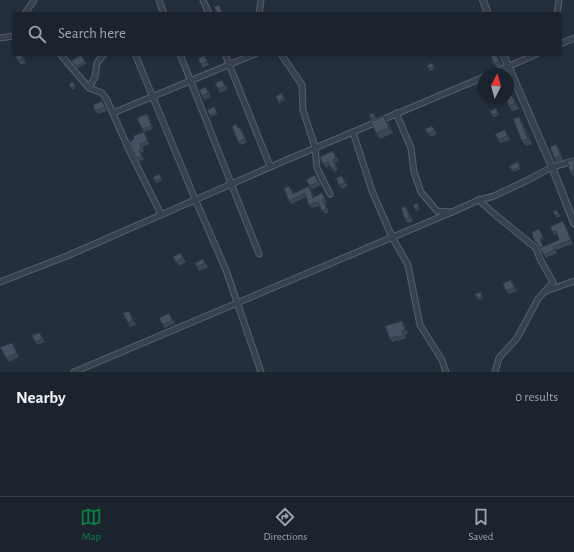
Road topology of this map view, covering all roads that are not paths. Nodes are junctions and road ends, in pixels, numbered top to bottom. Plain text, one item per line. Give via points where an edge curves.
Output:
1 (34, 0) edge
2 (159, 0) edge
3 (203, 0) edge
4 (261, 0) edge
5 (482, 0) edge
6 (559, 0) edge
7 (26, 12) edge
8 (163, 12) edge
9 (208, 12) edge
10 (259, 12) edge
11 (487, 12) edge
12 (557, 12) edge
13 (12, 36) edge
14 (0, 38) edge
15 (574, 38) edge
16 (562, 43) edge
17 (62, 56) edge
18 (103, 56) edge
19 (136, 56) edge
20 (181, 56) edge
21 (226, 56) edge
22 (250, 56) edge
23 (282, 56) edge
24 (504, 56) edge
25 (533, 56) edge
26 (229, 64) junction
27 (508, 67) junction
28 (478, 79) edge
29 (190, 80) junction
30 (89, 88) junction
31 (152, 96) junction
32 (113, 113) junction
33 (396, 113) junction
34 (353, 132) junction
35 (315, 148) junction
36 (574, 161) edge
37 (270, 166) junction
38 (552, 167) junction
39 (231, 184) junction
40 (330, 194) dead end
41 (195, 200) junction
42 (479, 200) junction
43 (452, 212) junction
44 (161, 214) junction
45 (574, 223) edge
46 (392, 237) junction
47 (259, 254) dead end
48 (574, 281) edge
49 (0, 282) edge
50 (543, 292) junction
51 (236, 304) junction
52 (74, 372) edge
53 (261, 372) edge
54 (446, 372) edge
55 (495, 372) edge

1 - 7 street
2 - 8 street
3 - 9 street
4 - 10 street
5 - 11 street
6 - 12 street
13 - 14 street
15 - 16 street
17 - 30 street
18 - 30 street
19 - 31 street
20 - 29 street
21 - 26 street
22 - 26 street
23 - 35 street via 302,85 303,110
24 - 27 street
25 - 27 street
26 - 29 street
26 - 37 street
27 - 38 street
28 - 33 street
29 - 31 street
29 - 39 street
30 - 32 street via 102,93
31 - 32 street
31 - 41 street
32 - 44 street
33 - 34 street
33 - 43 street via 411,148 414,172 421,192 437,211
34 - 35 street
34 - 46 street via 368,180
35 - 37 street
35 - 40 street via 318,168
36 - 38 street
37 - 39 street
38 - 42 street via 494,196
38 - 45 street
39 - 41 street
39 - 47 street
41 - 44 street
41 - 51 street via 226,270
42 - 43 street
42 - 50 street via 536,248 553,282
43 - 46 street
44 - 49 street via 67,256
46 - 51 street
46 - 54 street via 408,265 420,325 442,360
48 - 50 street
50 - 55 street via 517,338 499,358
51 - 52 street
51 - 53 street

